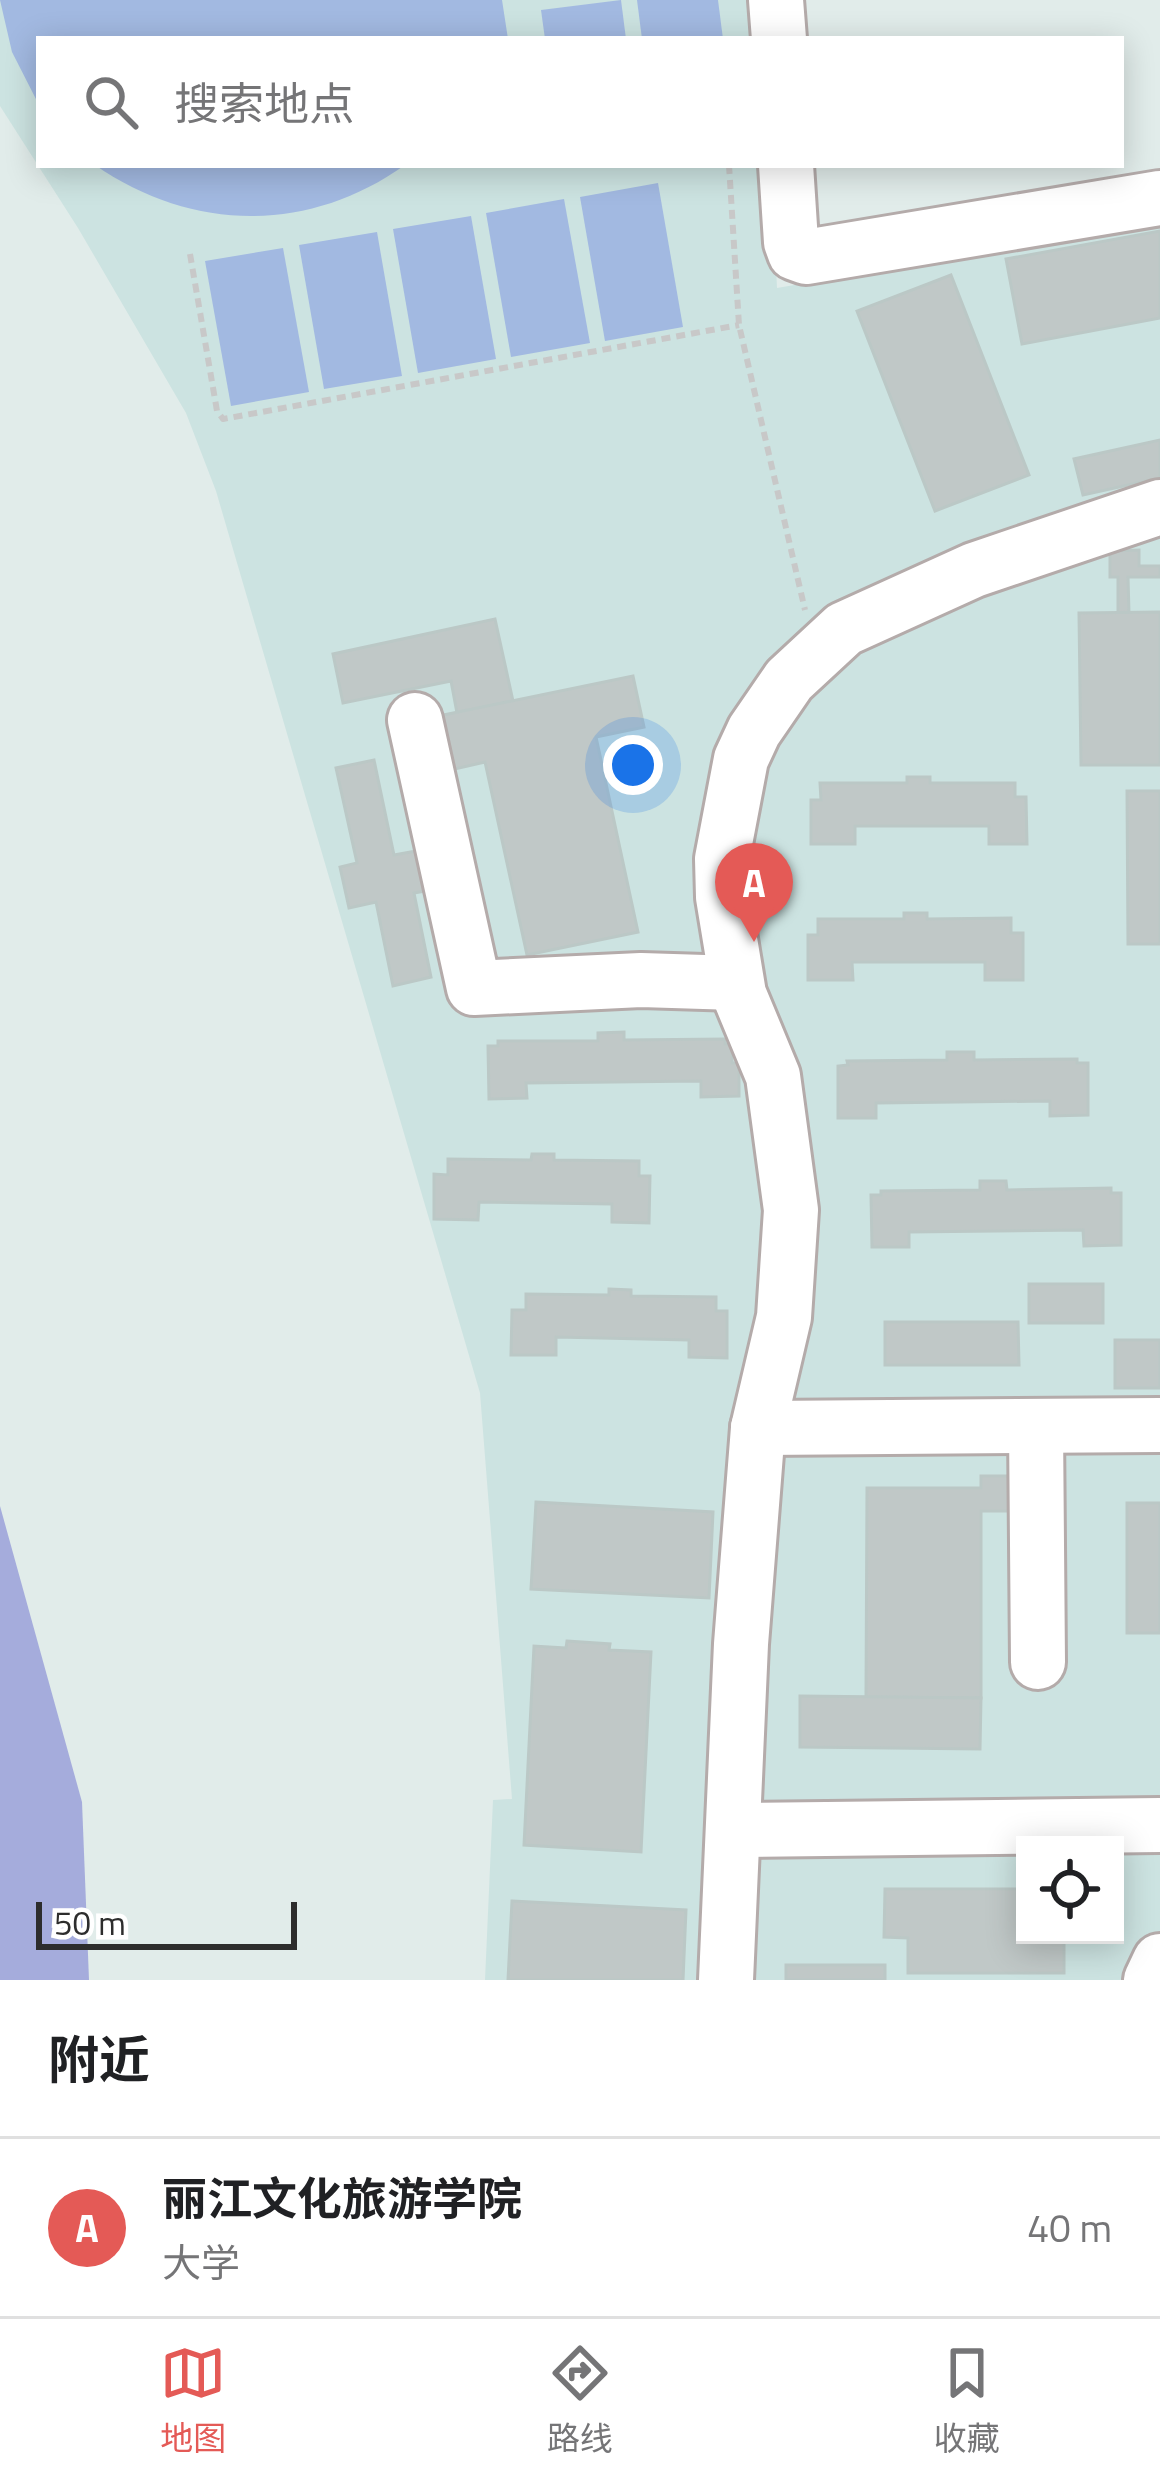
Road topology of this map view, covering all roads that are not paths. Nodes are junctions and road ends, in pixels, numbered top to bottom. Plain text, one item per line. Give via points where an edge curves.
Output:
1 (776, 0) edge
2 (778, 36) edge
3 (786, 168) edge
4 (1160, 198) edge
5 (1160, 506) edge
6 (415, 720) dead end
7 (736, 983) junction
8 (1160, 1425) edge
9 (1036, 1426) junction
10 (758, 1428) junction
11 (1038, 1662) dead end
12 (1160, 1825) edge
13 (733, 1830) junction
14 (1160, 1960) edge
15 (726, 1980) edge
16 (1151, 1980) edge

1 - 2 street
3 - 4 street via 791,242 806,257
5 - 7 street via 974,570 844,629 814,652 770,705 741,759 722,859
6 - 7 street via 474,988
7 - 10 street via 773,1076 791,1210 784,1317
8 - 9 street
9 - 10 street
9 - 11 street
10 - 13 street
12 - 13 street
13 - 15 street
14 - 16 street

